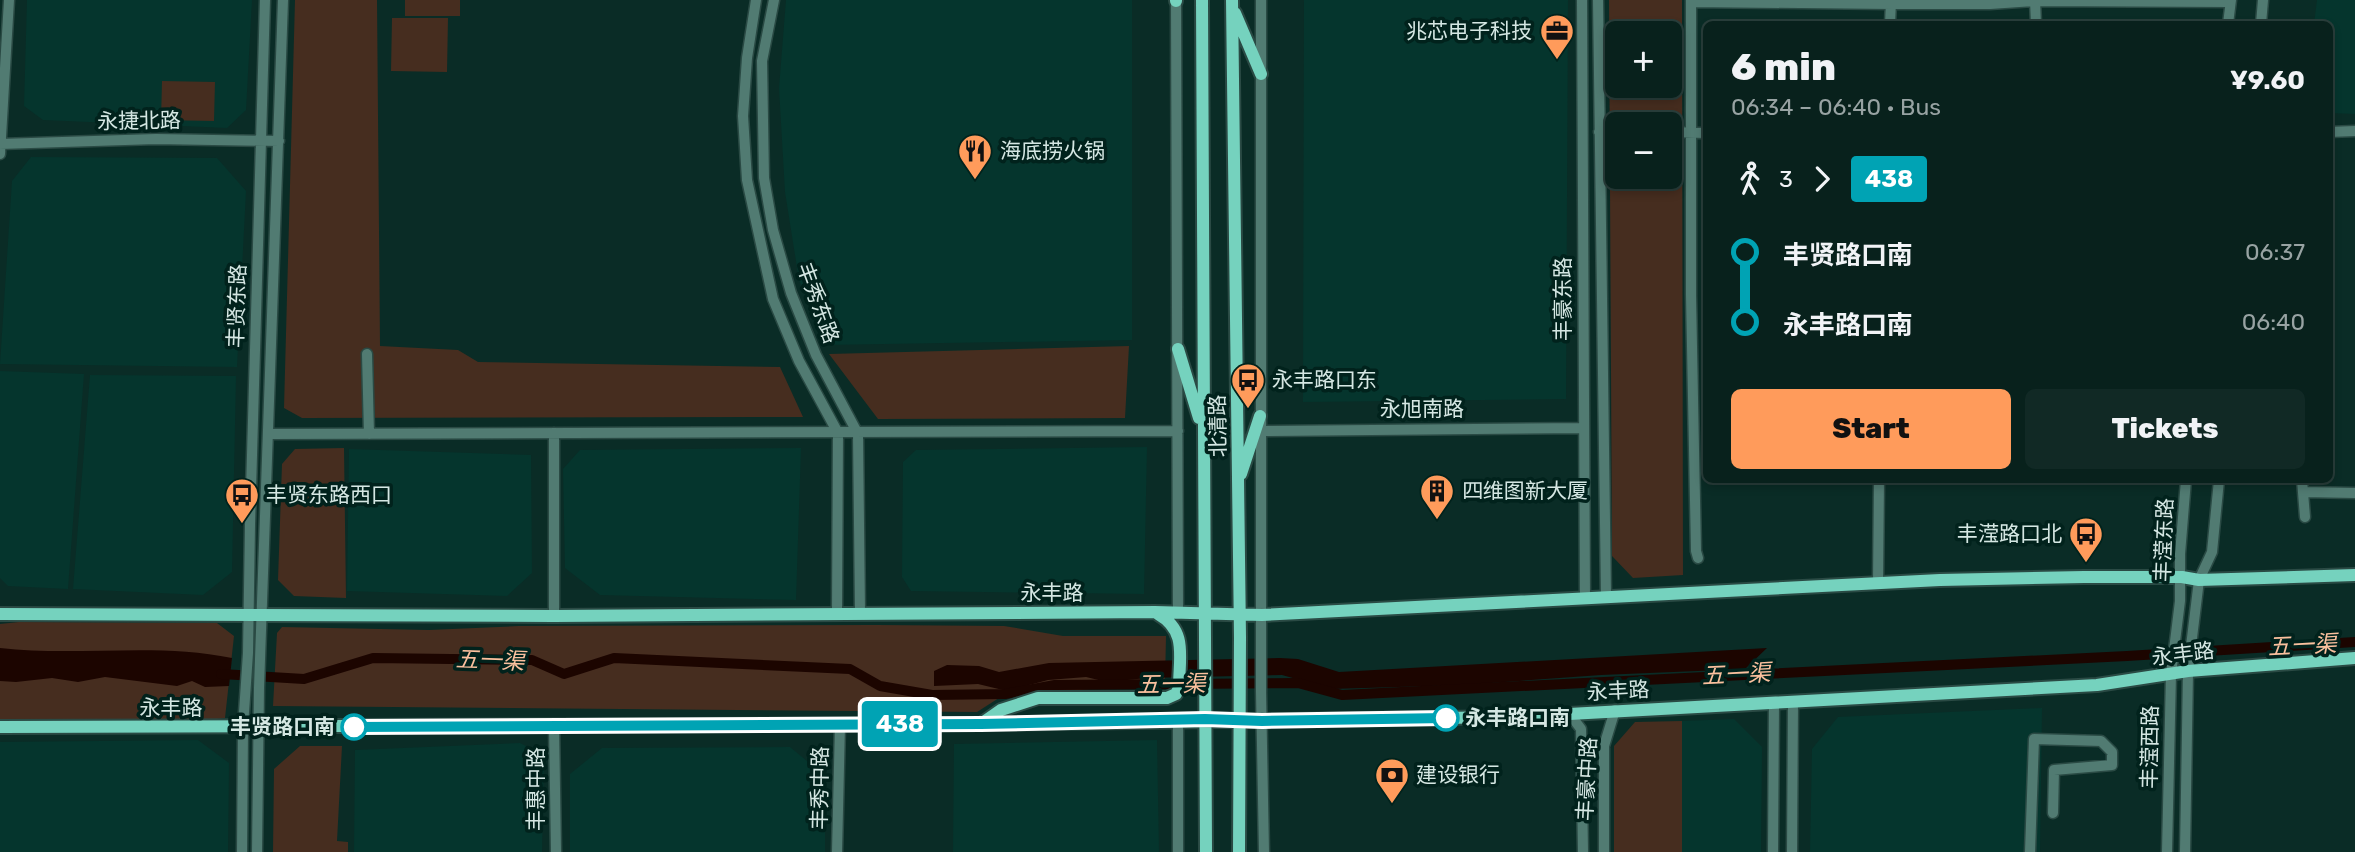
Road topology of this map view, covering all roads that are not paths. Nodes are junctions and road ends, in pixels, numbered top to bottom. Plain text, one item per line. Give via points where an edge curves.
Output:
1 (9, 0) edge
2 (265, 0) edge
3 (283, 0) edge
4 (756, 0) edge
5 (774, 0) edge
6 (1176, 0) edge
7 (1202, 0) edge
8 (1261, 0) edge
9 (1582, 0) edge
10 (1598, 0) edge
11 (2263, 0) edge
12 (1691, 1) edge
13 (2035, 1) edge
14 (2230, 1) edge
15 (1891, 2) edge
16 (1232, 4) edge
17 (1890, 21) edge
18 (2036, 21) edge
19 (2228, 21) edge
20 (2261, 21) edge
21 (1261, 74) junction
22 (2355, 131) edge
23 (1599, 132) junction
24 (1605, 132) edge
25 (1682, 132) edge
26 (1691, 132) junction
27 (1703, 132) edge
28 (2333, 132) edge
29 (261, 140) junction
30 (279, 141) junction
31 (0, 144) edge
32 (0, 154) edge
33 (1178, 349) junction
34 (367, 354) dead end
35 (1693, 411) junction
36 (1703, 411) edge
37 (1260, 416) junction
38 (1583, 428) junction
39 (1203, 430) junction
40 (1178, 431) junction
41 (1260, 431) junction
42 (554, 433) junction
43 (838, 433) junction
44 (269, 434) junction
45 (369, 434) junction
46 (858, 434) junction
47 (1879, 483) edge
48 (2186, 483) edge
49 (2219, 483) edge
50 (2302, 483) edge
51 (1238, 485) junction
52 (2303, 492) junction
53 (2355, 493) edge
54 (2305, 517) dead end
55 (1698, 558) dead end
56 (2355, 575) edge
57 (2182, 577) junction
58 (2199, 580) junction
59 (1878, 583) junction
60 (1606, 597) junction
61 (1584, 598) junction
62 (837, 612) junction
63 (860, 612) junction
64 (1155, 612) junction
65 (1178, 613) junction
66 (1239, 613) junction
67 (0, 614) edge
68 (255, 614) junction
69 (1204, 614) junction
70 (1262, 615) junction
71 (554, 616) junction
72 (2177, 642) joint
73 (2193, 643) joint
74 (2355, 658) edge
75 (2188, 671) junction
76 (2171, 674) junction
77 (1793, 701) junction
78 (1773, 702) junction
79 (1615, 710) junction
80 (1569, 713) junction
81 (1205, 719) junction
82 (1178, 720) junction
83 (1240, 720) junction
84 (1262, 721) junction
85 (840, 724) junction
86 (981, 724) junction
87 (555, 725) junction
88 (0, 727) edge
89 (243, 727) junction
90 (259, 727) junction
91 (2053, 813) dead end
92 (242, 852) edge
93 (257, 852) edge
94 (556, 852) edge
95 (837, 852) edge
96 (1178, 852) edge
97 (1206, 852) edge
98 (1240, 852) edge
99 (1264, 852) edge
100 (1583, 852) edge
101 (1604, 852) edge
102 (1773, 852) edge
103 (1791, 852) edge
104 (2029, 852) edge
105 (2167, 852) edge
106 (2185, 852) edge

1 - 31 street
2 - 29 street, 丰贤东路
3 - 30 street, 丰贤东路
4 - 43 street, 丰秀东路 via 744,116 747,180 757,234 773,299 799,361
5 - 46 street, 丰秀东路 via 762,61 761,116 764,178 773,230 816,355
6 - 33 street, 北清路
7 - 39 main road, 北清路
8 - 21 street, 北清路
9 - 38 street, 丰豪东路
10 - 23 street, 丰豪东路
11 - 20 street
12 - 15 street
12 - 26 street
13 - 14 street
13 - 15 street
13 - 18 street
14 - 19 street
15 - 17 street
16 - 21 main road
16 - 51 main road, 北清路
21 - 37 street, 北清路
22 - 28 street
23 - 24 street
23 - 60 street, 丰豪东路
25 - 26 street
26 - 27 street
26 - 35 street
29 - 30 street, 永捷北路
29 - 31 street, 永捷北路
29 - 68 street, 丰贤东路
30 - 44 street, 丰贤东路
31 - 32 street
33 - 39 main road
33 - 40 street, 北清路
34 - 45 street
35 - 36 street
35 - 55 street
37 - 41 street, 北清路
37 - 51 main road
38 - 41 street, 永旭南路
38 - 61 street, 丰豪东路
39 - 69 main road, 北清路
40 - 46 street
40 - 65 street, 北清路
41 - 70 street, 北清路
42 - 43 street
42 - 45 street
42 - 71 street
43 - 46 street
43 - 62 street, 丰秀东路
44 - 45 street
44 - 68 street, 丰贤东路
46 - 63 street, 丰秀东路
47 - 59 street
48 - 57 street, 丰滢东路
49 - 58 street, 丰滢东路 via 2212,552
50 - 52 street
51 - 66 main road, 北清路
52 - 53 street
52 - 54 street
56 - 58 main road, 永丰路
57 - 58 main road, 永丰路
57 - 59 main road, 永丰路
57 - 72 street, 丰滢东路
58 - 73 street, 丰滢东路
59 - 60 main road, 永丰路
60 - 61 main road, 永丰路
61 - 70 main road, 永丰路
62 - 63 main road, 永丰路
62 - 71 main road, 永丰路
63 - 64 main road, 永丰路
64 - 65 main road, 永丰路
64 - 86 main road via 1177,629 1179,688 1175,694 1167,698 1038,698 1001,710
65 - 69 main road, 永丰路
66 - 69 main road, 永丰路
66 - 70 main road, 永丰路
66 - 83 main road, 北清路
67 - 68 main road, 永丰路
68 - 71 main road, 永丰路
68 - 89 street
68 - 90 street via 261,652
69 - 81 main road, 北清路
70 - 84 street, 北清路
72 - 76 street, 丰滢西路
73 - 75 street, 丰滢西路
74 - 75 main road, 永丰路
75 - 76 main road, 永丰路
75 - 106 street, 丰滢西路
76 - 77 main road, 永丰路 via 2097,685
76 - 105 street, 丰滢西路
77 - 78 main road, 永丰路
77 - 103 street
78 - 79 main road, 永丰路
78 - 102 street
79 - 80 main road, 永丰路
79 - 101 street, 丰豪中路 via 1604,746
80 - 84 main road, 永丰路
80 - 100 street, 丰豪中路 via 1581,729
81 - 82 main road, 永丰路
81 - 83 main road, 永丰路
81 - 97 main road, 北清路
82 - 86 main road, 永丰路
82 - 96 street
83 - 84 main road, 永丰路
83 - 98 main road, 北清路
84 - 99 street
85 - 86 main road, 永丰路
85 - 87 main road, 永丰路
85 - 95 street, 丰秀中路
87 - 90 main road, 永丰路
87 - 94 street, 丰惠中路
88 - 89 main road, 永丰路
89 - 90 main road, 永丰路
89 - 92 street
90 - 93 street
91 - 104 street via 2054,770 2112,765 2112,752 2101,741 2034,738

